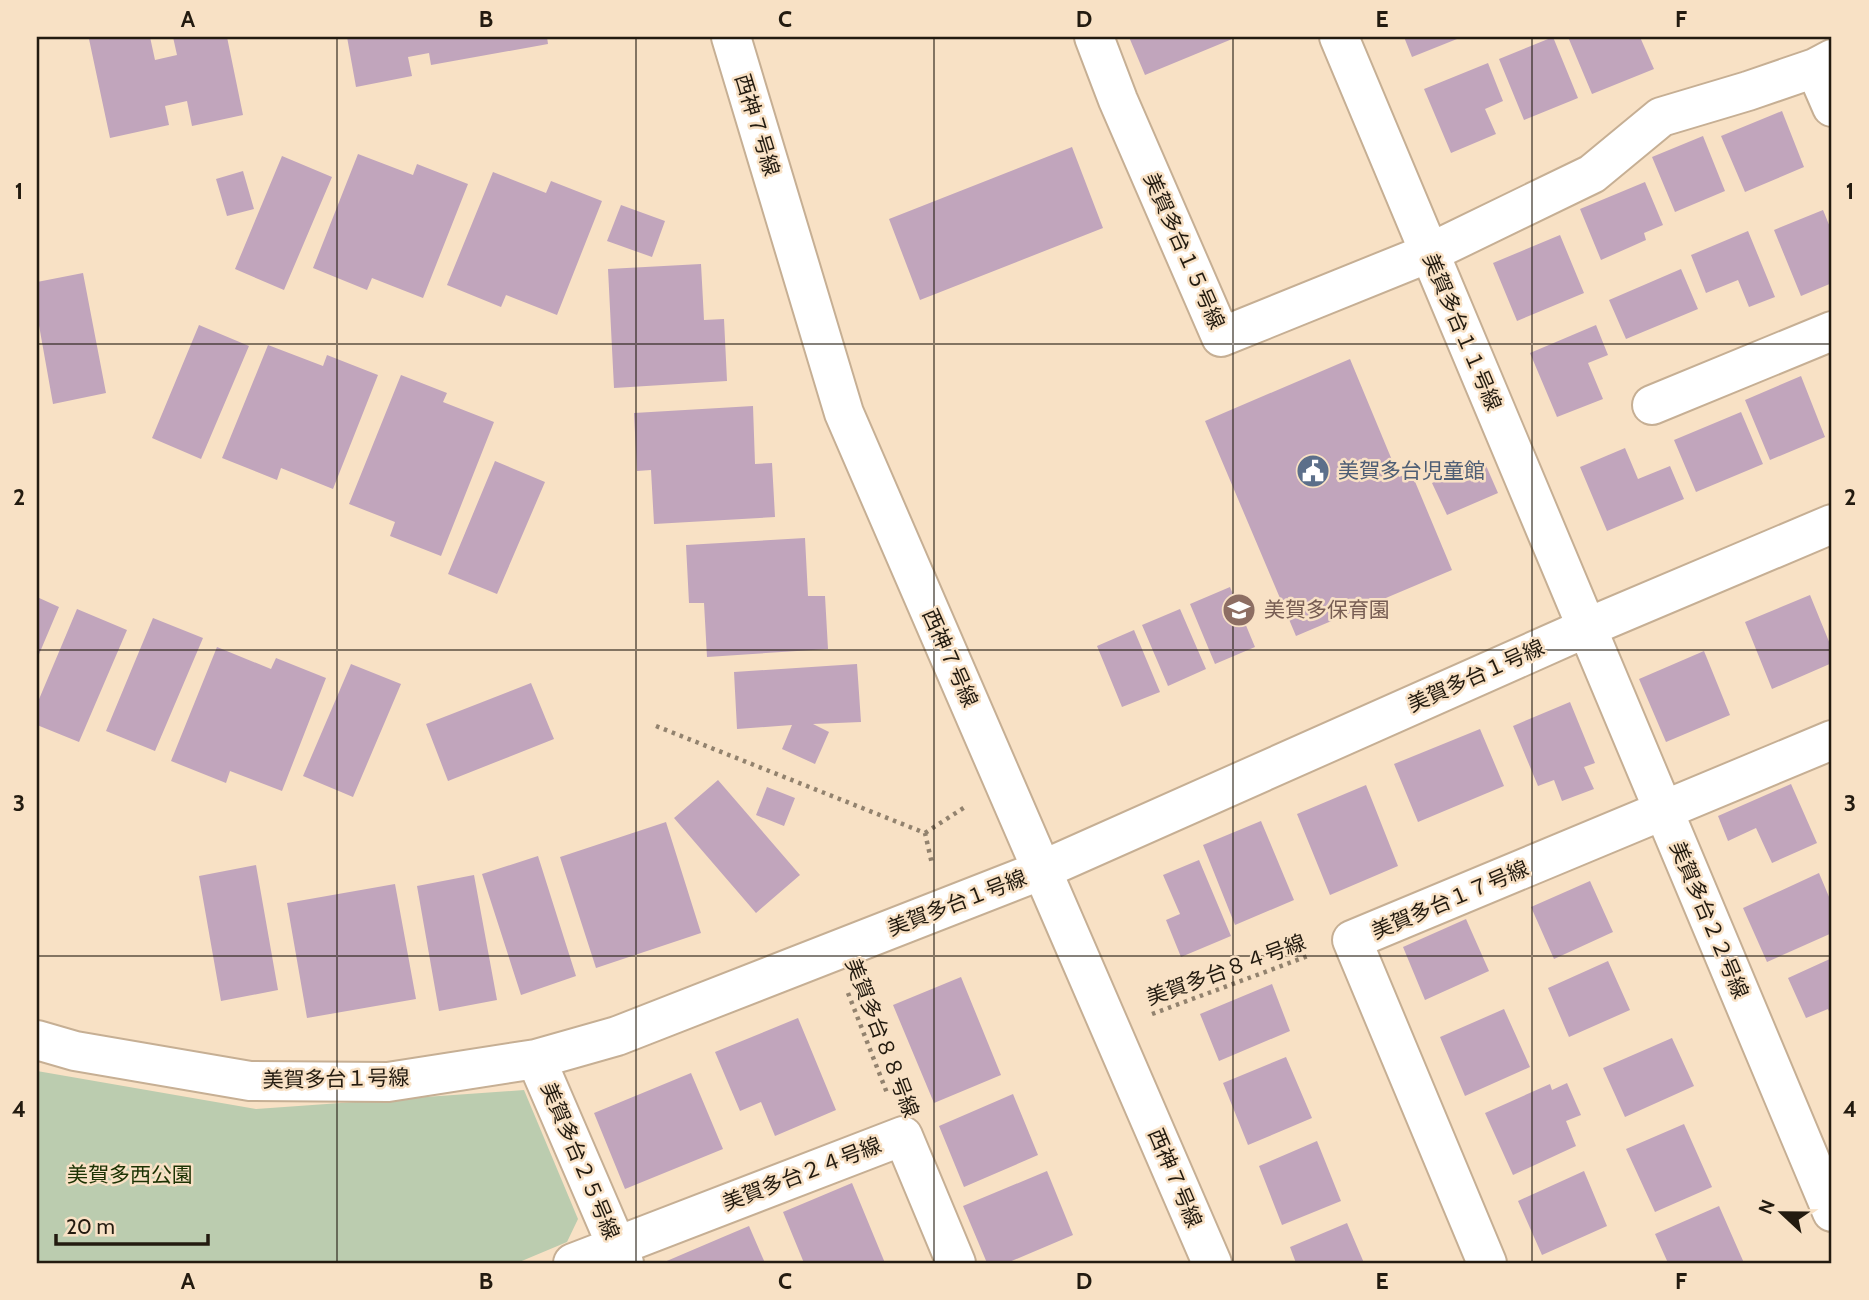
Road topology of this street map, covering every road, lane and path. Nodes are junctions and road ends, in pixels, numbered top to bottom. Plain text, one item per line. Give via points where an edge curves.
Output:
1 (731, 37) edge
2 (1094, 37) edge
3 (1339, 37) edge
4 (1823, 64) edge
5 (1832, 107) edge
6 (1429, 253) junction
7 (1832, 331) edge
8 (1652, 405) dead end
9 (1832, 524) edge
10 (1586, 628) junction
11 (656, 726) dead end
12 (1832, 740) edge
13 (1663, 811) junction
14 (1042, 870) junction
15 (942, 909) junction
16 (1352, 940) junction
17 (832, 952) junction
18 (1111, 1029) junction
19 (37, 1040) edge
20 (536, 1059) junction
21 (904, 1136) junction
22 (1832, 1212) edge
23 (620, 1254) edge
24 (573, 1263) edge
25 (956, 1263) edge
26 (1212, 1263) edge
27 (1487, 1263) edge

1 - 14 street, 西神７号線 via 844,413
2 - 6 street, 美賀多台１５号線 via 1221,337
3 - 6 street, 美賀多台１１号線
4 - 5 street
4 - 6 street via 1661,117 1592,174
6 - 10 street, 美賀多台１１号線
7 - 8 street
9 - 10 street, 美賀多台１号線
10 - 13 street, 美賀多台２２号線
10 - 14 street, 美賀多台１号線
11 - 15 path via 925,833
12 - 13 street, 美賀多台１７号線
13 - 16 street, 美賀多台１７号線
13 - 22 street, 美賀多台２２号線
14 - 15 street, 美賀多台１号線
14 - 18 street, 西神７号線
15 - 17 street, 美賀多台１号線
16 - 18 path, 美賀多台８４号線
16 - 27 street, 美賀多台１７号線
17 - 20 street, 美賀多台１号線 via 617,1037
17 - 21 path, 美賀多台８８号線
18 - 26 street, 西神７号線
19 - 20 street, 美賀多台１号線 via 75,1051 250,1081 388,1082
20 - 23 street, 美賀多台２５号線
21 - 23 street, 美賀多台２４号線
21 - 25 street, 美賀多台２４号線
23 - 24 street, 美賀多台２４号線

